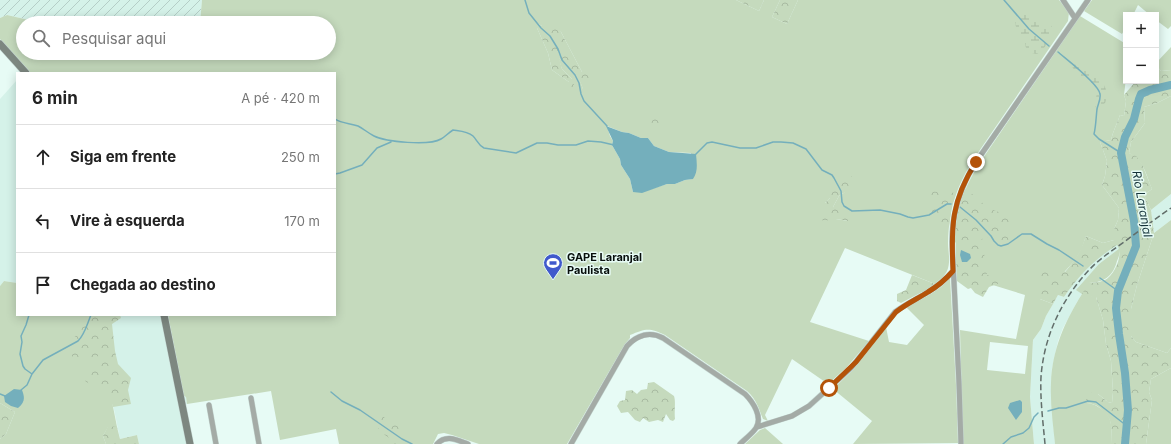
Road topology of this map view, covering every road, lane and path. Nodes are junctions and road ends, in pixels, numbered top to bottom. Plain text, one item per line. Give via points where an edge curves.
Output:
1 (1063, 0) edge
2 (1088, 0) edge
3 (1075, 18) junction
4 (0, 44) edge
5 (25, 72) edge
6 (953, 271) junction
7 (164, 316) edge
8 (251, 398) dead end
9 (209, 405) dead end
10 (757, 427) junction
11 (190, 444) edge
12 (216, 444) edge
13 (259, 444) edge
14 (437, 444) edge
15 (468, 444) edge
16 (571, 444) edge
17 (740, 444) edge
18 (961, 444) edge

1 - 3 street
2 - 3 street
3 - 6 street via 964,183 953,218
4 - 5 street
6 - 10 street via 938,286 902,306 851,368 809,406 792,416
6 - 18 street
7 - 11 street
8 - 13 street
9 - 12 street
10 - 16 street via 756,407 751,399 663,338 650,334 636,338 627,346
10 - 17 street
14 - 15 street via 441,440 451,438

